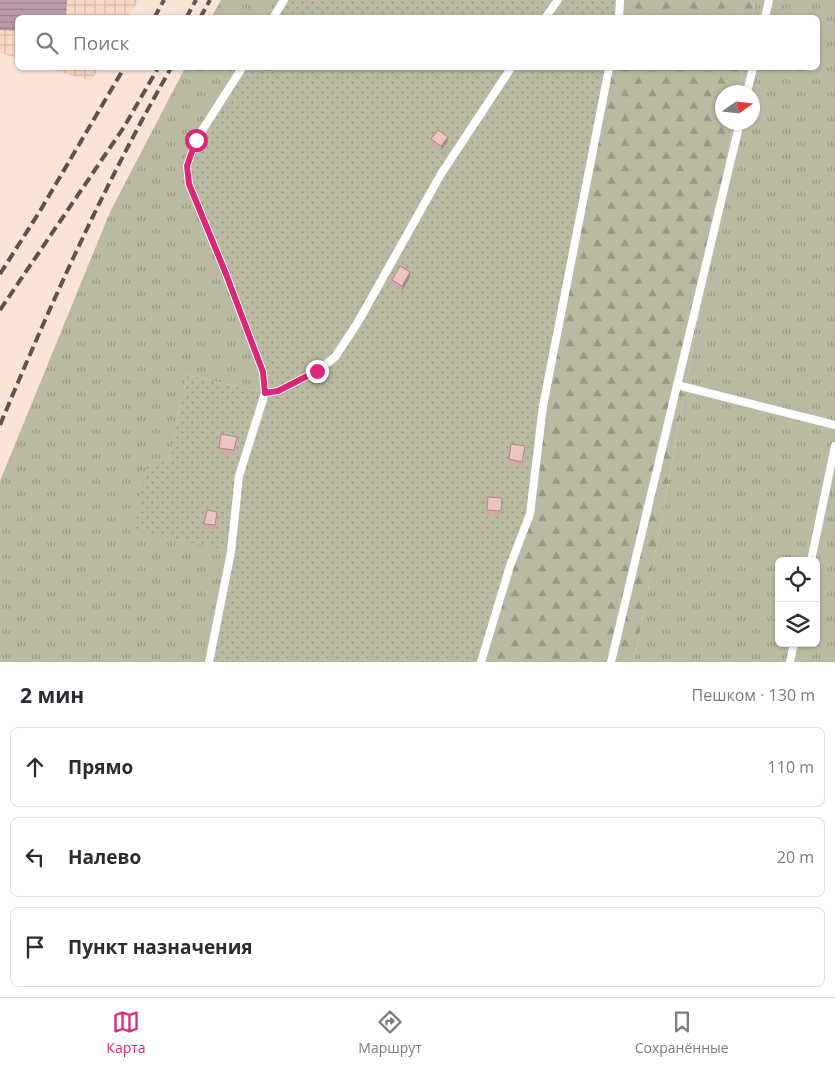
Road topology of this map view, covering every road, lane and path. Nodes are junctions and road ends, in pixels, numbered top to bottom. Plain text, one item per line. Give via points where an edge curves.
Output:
1 (284, 0) edge
2 (558, 0) edge
3 (620, 0) edge
4 (769, 0) edge
5 (275, 15) edge
6 (547, 15) edge
7 (619, 15) edge
8 (766, 15) edge
9 (241, 70) edge
10 (509, 70) edge
11 (609, 70) edge
12 (752, 70) edge
13 (749, 85) edge
14 (738, 130) edge
15 (677, 385) junction
16 (265, 393) junction
17 (835, 425) edge
18 (835, 446) edge
19 (812, 557) edge
20 (793, 647) edge
21 (209, 662) edge
22 (481, 662) edge
23 (611, 662) edge
24 (790, 662) edge

1 - 5 lane
2 - 6 lane
3 - 7 lane
4 - 8 lane
9 - 16 lane via 196,140 187,166 196,205 263,372
10 - 16 lane via 441,174 358,322 334,358 317,371 278,391
11 - 22 lane via 543,406 530,514 510,566
12 - 13 lane
14 - 15 lane
15 - 17 lane
15 - 23 lane
16 - 21 lane via 239,476 231,552
18 - 19 lane
20 - 24 lane

